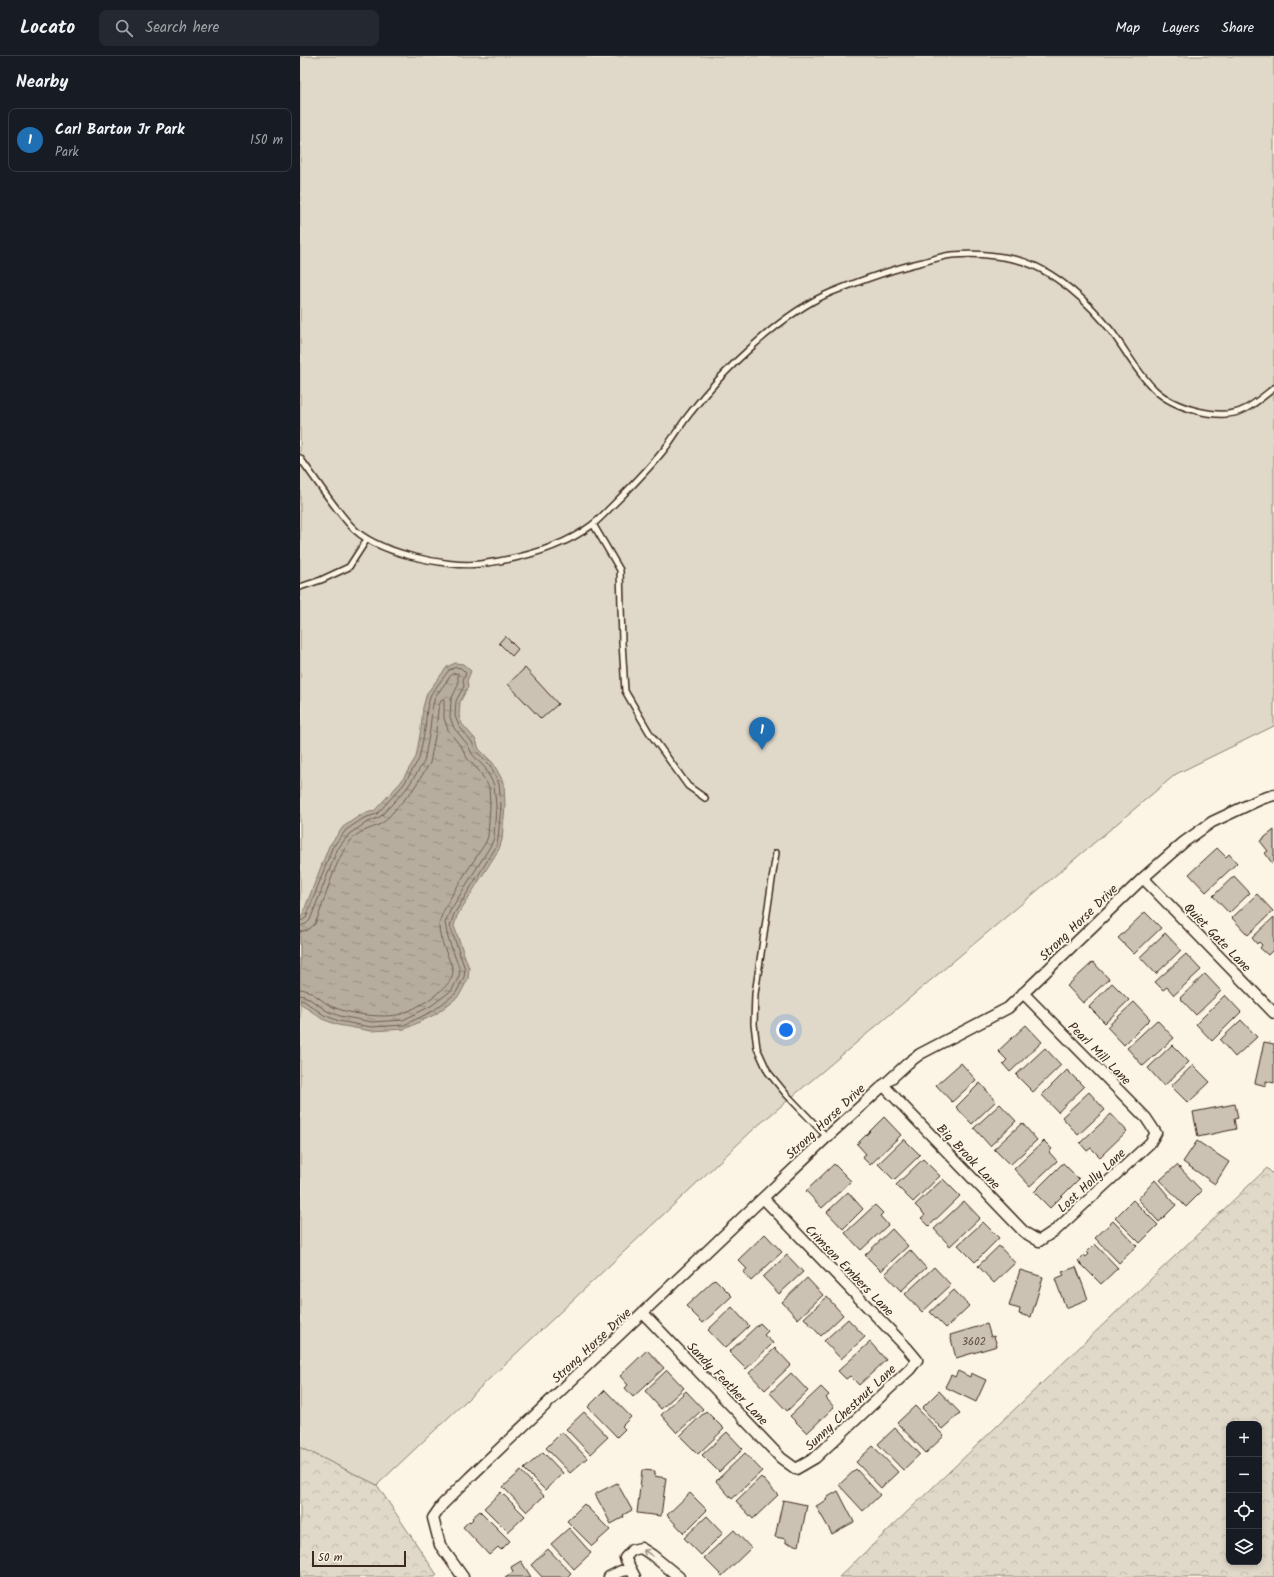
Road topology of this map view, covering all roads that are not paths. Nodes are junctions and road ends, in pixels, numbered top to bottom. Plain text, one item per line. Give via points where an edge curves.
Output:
1 (1274, 388) edge
2 (300, 458) edge
3 (593, 524) junction
4 (367, 539) junction
5 (300, 587) edge
6 (1274, 795) edge
7 (704, 798) dead end
8 (776, 853) dead end
9 (1143, 878) junction
10 (1023, 993) junction
11 (1274, 1013) edge
12 (883, 1085) junction
13 (1156, 1133) joint
14 (827, 1137) junction
15 (763, 1198) junction
16 (1039, 1241) joint
17 (643, 1313) junction
18 (917, 1360) joint
19 (796, 1469) joint
20 (633, 1574) edge
21 (463, 1577) edge
22 (609, 1577) edge
23 (679, 1577) edge

1 - 3 lane via 1243,410 1214,415 1183,407 1156,391 1110,329 1084,300 1056,277 1021,261 990,255 950,255 857,282 824,296 782,321 721,377 691,411 666,448
2 - 4 lane via 352,527
3 - 4 lane via 552,547 511,560 467,565 430,561
3 - 7 lane via 620,570 625,691 649,732 688,786
4 - 5 lane via 349,567
6 - 9 street, Strong Horse Drive via 1212,822 1184,842
8 - 14 lane via 755,994 754,1024 757,1048 768,1072
9 - 10 street, Strong Horse Drive
9 - 11 street, Quiet Gate Lane
10 - 12 street, Strong Horse Drive via 1008,1008 920,1054
10 - 13 street, Pearl Mill Lane via 1146,1118
12 - 14 street, Strong Horse Drive
12 - 16 street, Big Brook Lane via 1024,1232
13 - 16 street, Lost Holly Lane via 1150,1143 1057,1229
14 - 15 street, Strong Horse Drive
15 - 17 street, Strong Horse Drive
15 - 18 street, Crimson Embers Lane
17 - 19 street, Sandy Feather Lane via 781,1458
17 - 21 street, Strong Horse Drive via 442,1504 433,1518 440,1545
18 - 19 street, Sunny Chestnut Lane via 815,1458
20 - 22 street via 622,1571
23 -> 20 street via 641,1548 632,1550 625,1558

